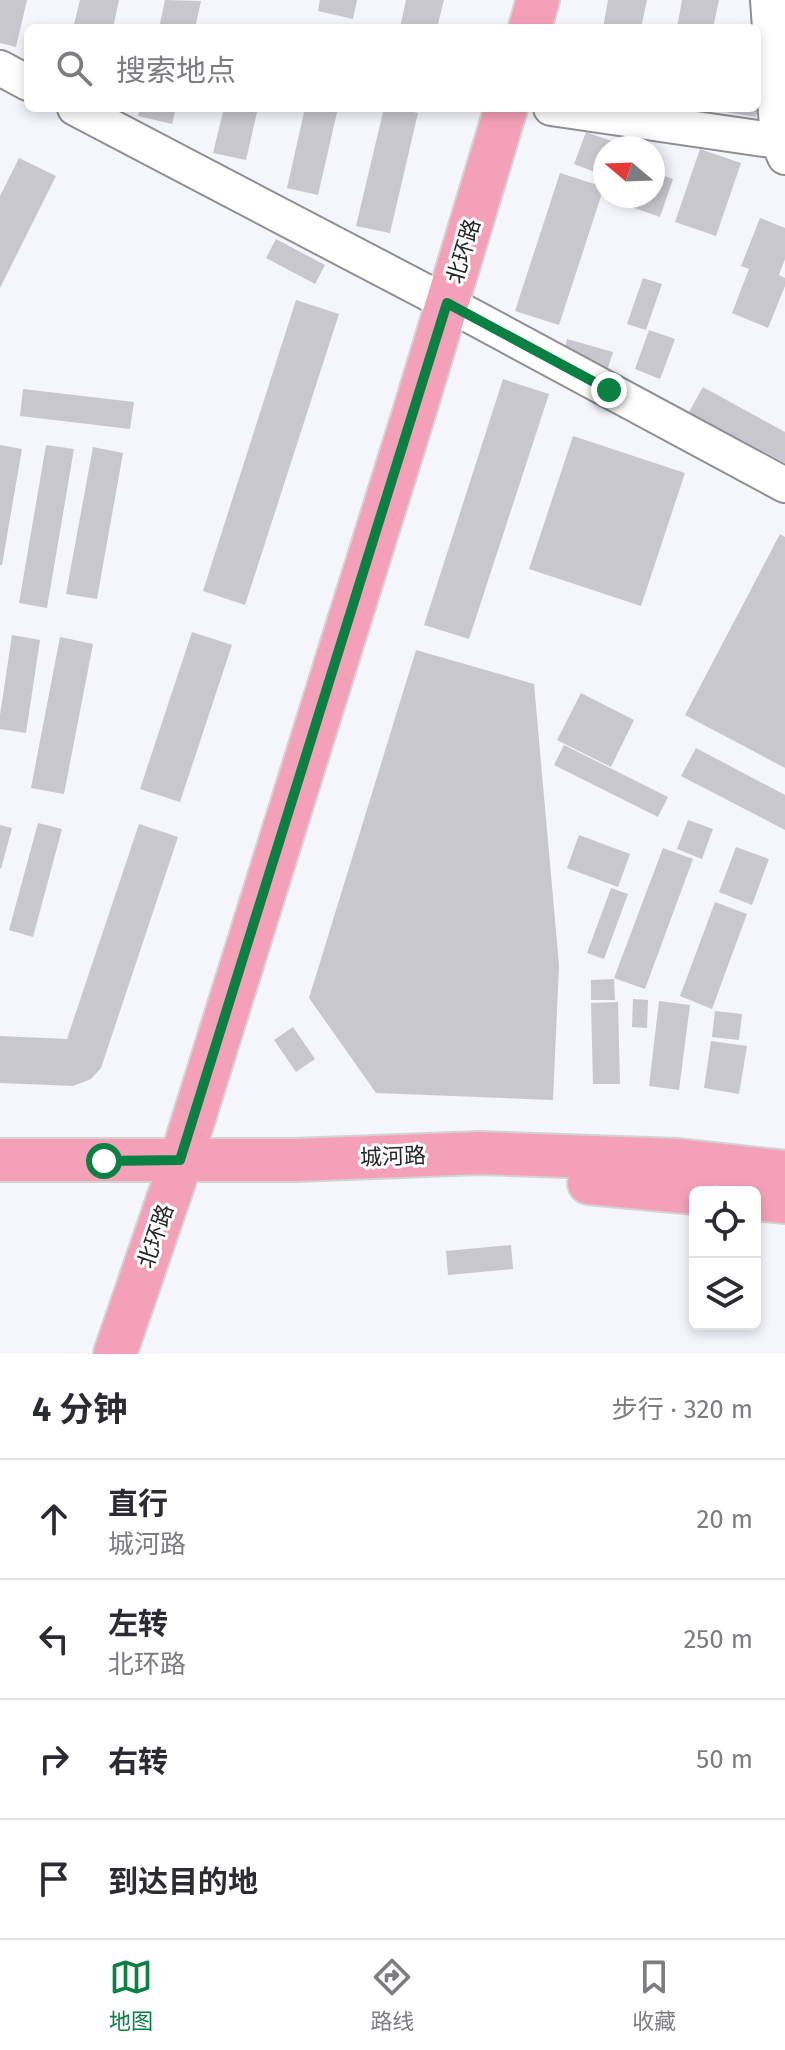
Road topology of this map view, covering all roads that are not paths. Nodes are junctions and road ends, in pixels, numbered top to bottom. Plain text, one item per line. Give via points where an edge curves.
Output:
1 (538, 0) edge
2 (768, 0) edge
3 (531, 24) edge
4 (0, 68) edge
5 (24, 81) edge
6 (83, 112) edge
7 (505, 112) edge
8 (574, 112) edge
9 (782, 149) edge
10 (447, 303) junction
11 (785, 485) edge
12 (0, 1160) edge
13 (177, 1171) junction
14 (785, 1172) edge
15 (0, 1185) edge
16 (689, 1192) edge
17 (761, 1200) edge
18 (785, 1202) edge
19 (115, 1354) edge

1 - 3 main road
2 - 9 street
4 - 5 street
6 - 10 street
7 - 10 main road, 北环路
8 - 9 street
10 - 11 street
10 - 13 main road, 北环路
12 - 13 main road, 城河路
13 - 14 main road, 城河路 via 480,1153 678,1160
13 - 15 main road, 城河路
13 - 16 main road, 城河路 via 542,1179
13 - 19 main road, 北环路
17 - 18 main road

